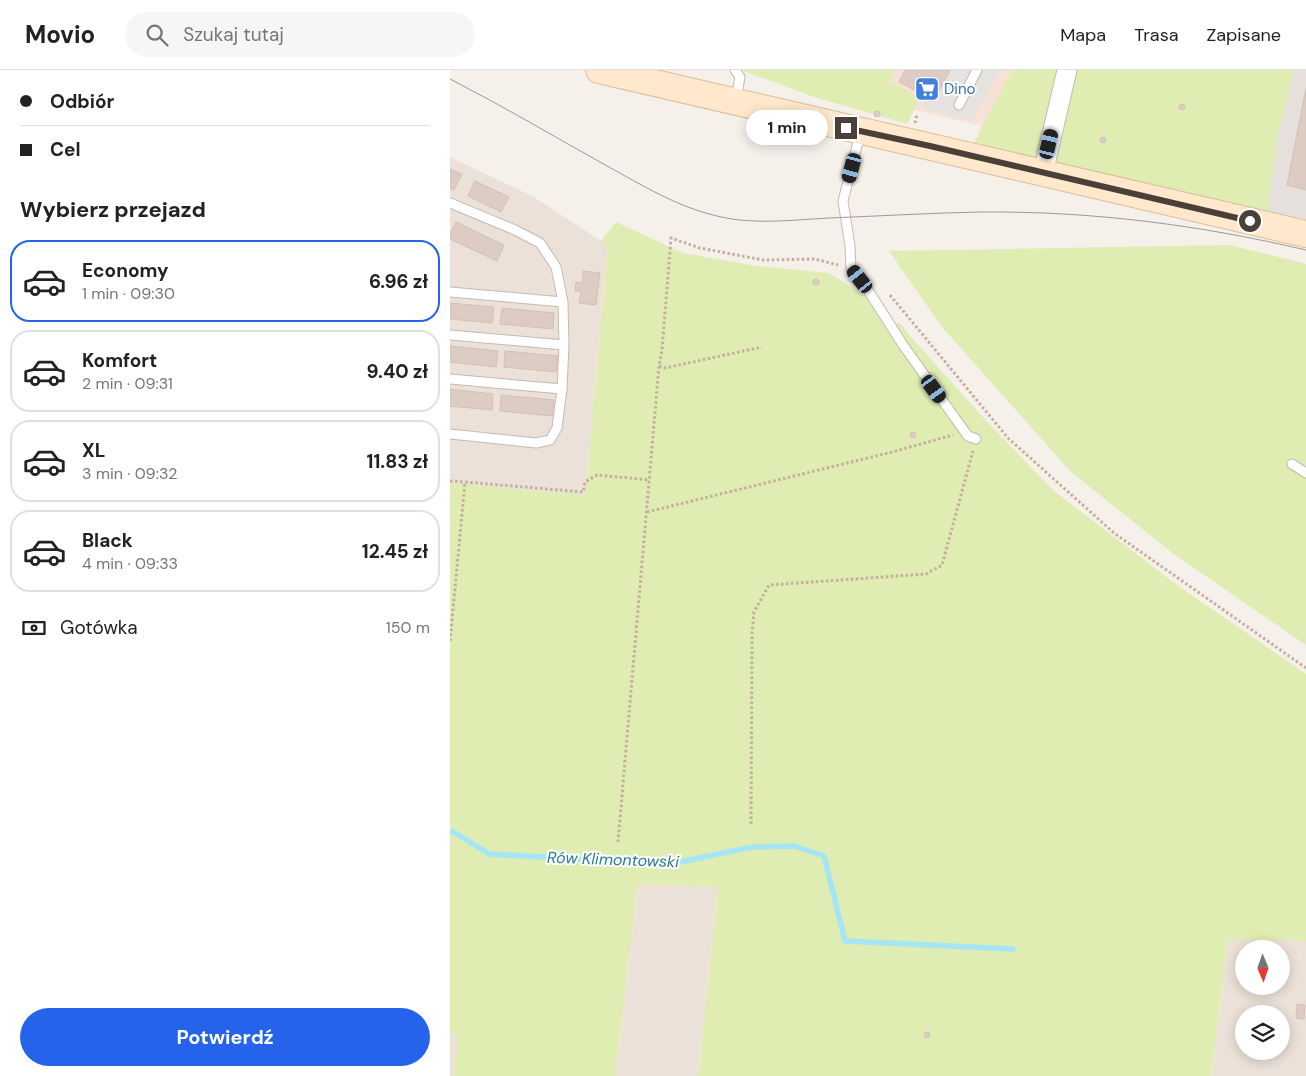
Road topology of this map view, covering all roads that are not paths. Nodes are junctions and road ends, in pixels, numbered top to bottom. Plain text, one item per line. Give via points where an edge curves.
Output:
1 (599, 70) edge
2 (735, 70) edge
3 (977, 70) edge
4 (1067, 70) edge
5 (736, 102) junction
6 (959, 105) dead end
7 (861, 131) junction
8 (1042, 173) junction
9 (450, 202) edge
10 (1306, 234) edge
11 (450, 292) edge
12 (563, 302) junction
13 (450, 335) edge
14 (564, 345) junction
15 (450, 379) edge
16 (562, 389) junction
17 (450, 434) edge
18 (976, 440) road end
19 (1292, 464) dead end
20 (1306, 473) edge

1 - 5 street
2 - 5 lane via 740,76
3 - 6 lane
4 - 8 street
5 - 7 street
7 - 8 street
7 - 18 lane via 843,201 851,268 965,432
8 - 10 street
9 - 12 lane via 540,243 556,267
11 - 12 lane
12 - 14 lane
13 - 14 lane
14 - 16 lane
15 - 16 lane
16 - 17 lane via 557,428 550,440 536,443
19 - 20 lane

